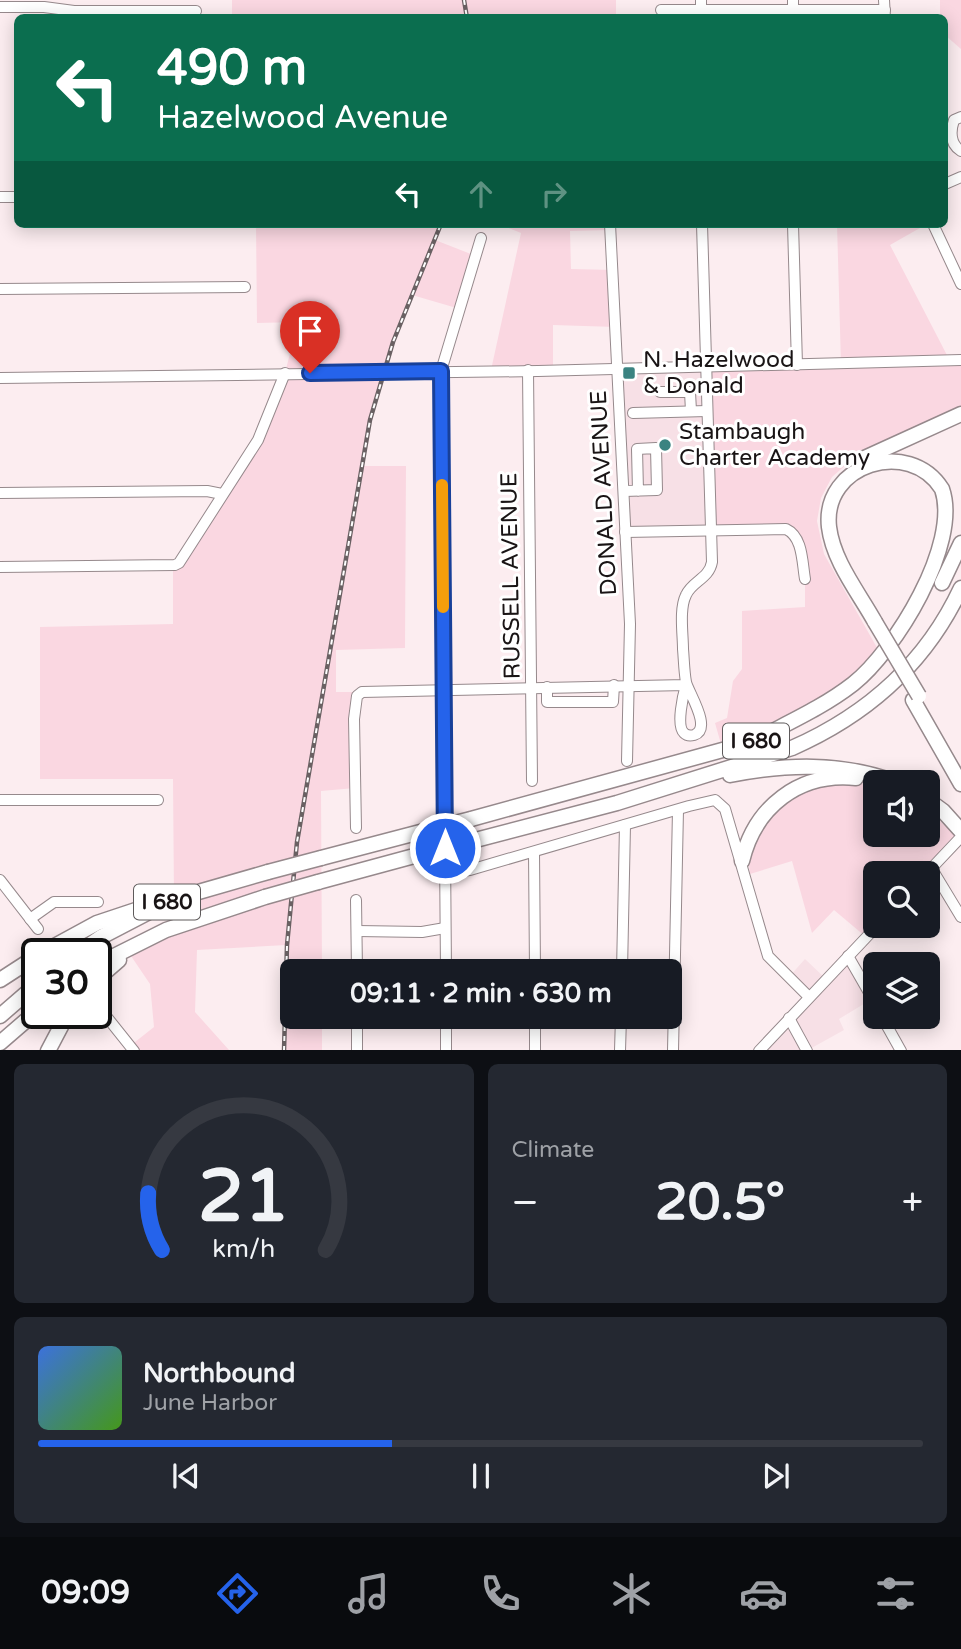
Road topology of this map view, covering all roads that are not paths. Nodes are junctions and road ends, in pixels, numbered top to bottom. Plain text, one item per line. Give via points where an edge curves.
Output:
1 (0, 7) edge
2 (701, 9) edge
3 (793, 9) edge
4 (885, 9) edge
5 (662, 10) dead end
6 (195, 11) dead end
7 (961, 117) edge
8 (961, 151) edge
9 (610, 228) edge
10 (702, 228) edge
11 (793, 228) edge
12 (935, 228) edge
13 (481, 238) dead end
14 (961, 284) edge
15 (246, 287) dead end
16 (0, 289) edge
17 (961, 360) edge
18 (797, 365) junction
19 (705, 368) junction
20 (618, 369) junction
21 (528, 370) junction
22 (441, 371) junction
23 (285, 373) junction
24 (0, 378) edge
25 (660, 392) dead end
26 (691, 411) junction
27 (707, 411) junction
28 (633, 413) dead end
29 (961, 414) edge
30 (624, 491) junction
31 (638, 491) junction
32 (0, 494) edge
33 (222, 494) junction
34 (711, 530) junction
35 (625, 532) junction
36 (961, 543) edge
37 (0, 567) edge
38 (805, 579) dead end
39 (961, 588) edge
40 (875, 628) junction
41 (614, 685) junction
42 (628, 685) junction
43 (547, 687) junction
44 (531, 688) junction
45 (444, 690) junction
46 (916, 698) junction
47 (752, 742) junction
48 (627, 761) dead end
49 (961, 769) edge
50 (863, 773) edge
51 (863, 779) edge
52 (533, 781) dead end
53 (961, 784) edge
54 (0, 800) edge
55 (158, 800) dead end
56 (617, 803) junction
57 (940, 809) edge
58 (678, 810) junction
59 (940, 814) edge
60 (947, 818) junction
61 (625, 825) junction
62 (356, 828) dead end
63 (961, 831) edge
64 (961, 837) edge
65 (534, 852) junction
66 (741, 861) junction
67 (938, 861) edge
68 (445, 873) junction
69 (0, 880) edge
70 (940, 887) edge
71 (174, 899) junction
72 (356, 900) dead end
73 (98, 902) dead end
74 (961, 917) edge
75 (30, 919) junction
76 (445, 928) junction
77 (38, 929) dead end
78 (357, 931) junction
79 (67, 938) edge
80 (100, 938) edge
81 (865, 938) edge
82 (146, 940) junction
83 (848, 956) junction
84 (112, 957) edge
85 (357, 959) edge
86 (446, 959) edge
87 (535, 959) edge
88 (622, 959) edge
89 (21, 966) edge
90 (112, 967) edge
91 (0, 980) edge
92 (863, 982) edge
93 (809, 997) junction
94 (21, 998) edge
95 (0, 1016) edge
96 (789, 1018) junction
97 (112, 1024) edge
98 (21, 1025) edge
99 (60, 1029) edge
100 (357, 1029) edge
101 (446, 1029) edge
102 (535, 1029) edge
103 (621, 1029) edge
104 (889, 1029) edge
105 (0, 1043) edge
106 (49, 1050) edge
107 (133, 1050) edge
108 (358, 1050) edge
109 (446, 1050) edge
110 (535, 1050) edge
111 (620, 1050) edge
112 (673, 1050) edge
113 (760, 1050) edge
114 (806, 1050) edge
115 (900, 1050) edge

1 - 6 street
2 - 3 street
2 - 5 street
3 - 4 street
7 - 8 street via 951,128 955,146
9 - 20 street, DONALD AVENUE
10 - 19 street
11 - 18 street
12 - 14 street
13 - 22 street
15 - 16 street
17 - 18 street
18 - 19 street
19 - 20 street
19 - 27 street
20 - 21 street
20 - 30 street, DONALD AVENUE
21 - 22 street
21 - 44 street, RUSSELL AVENUE
22 - 23 street
22 - 45 street
23 - 24 street
23 - 33 street via 258,440
25 - 26 street via 690,392
26 - 27 street
26 - 28 street
27 - 34 street
29 - 40 highway via 855,462 836,480 825,500 821,521 825,546
30 - 31 street
30 - 35 street, DONALD AVENUE
31 - 31 street via 657,490 656,448 636,449
32 - 33 street
33 - 37 street via 175,565
34 - 35 street
34 - 38 street via 789,530 799,544
34 - 42 street via 711,569 684,598 686,685
35 - 42 street, DONALD AVENUE
36 - 47 highway, I 680 via 931,604 886,664 817,715
39 - 56 highway, I 680 via 920,654 887,689 841,724 793,748
40 - 46 highway
40 - 47 highway via 838,558 829,516 837,490 854,472 878,461 900,461 933,478 951,511 948,544 932,583 896,641 861,677 822,705
41 - 42 street
41 - 43 street
41 - 43 street via 613,702 547,702
42 - 48 street, DONALD AVENUE
43 - 44 street
44 - 45 street
44 - 52 street, RUSSELL AVENUE
45 - 62 street via 358,694
45 - 68 street
46 - 49 highway
46 - 53 highway
47 - 71 highway, I 680, bridge
50 - 56 highway via 791,766 713,778
51 - 66 highway via 837,778 793,790 759,819
54 - 55 street
56 - 82 highway, I 680, bridge via 265,897
57 - 60 highway
58 - 61 street
58 - 66 street via 710,800 723,805
58 - 112 street
59 - 60 highway
60 - 63 highway
61 - 65 street
61 - 88 street
64 - 67 street
65 - 68 street
65 - 87 street
66 - 93 street via 769,960
68 - 76 street
69 - 75 street
70 - 74 street
71 - 79 highway via 116,915
71 - 80 highway, I 680
72 - 78 street
73 - 75 street via 54,902
75 - 77 street
76 - 78 street
76 - 86 street
78 - 85 street
81 - 83 street
82 - 84 highway, I 680
82 - 90 highway
83 - 92 street
83 - 93 street
89 - 91 highway
93 - 96 street
94 - 95 highway
96 - 113 street
96 - 114 street
97 - 107 street
98 - 105 highway
99 - 106 highway
100 - 108 street
101 - 109 street
102 - 110 street
103 - 111 street
104 - 115 street

